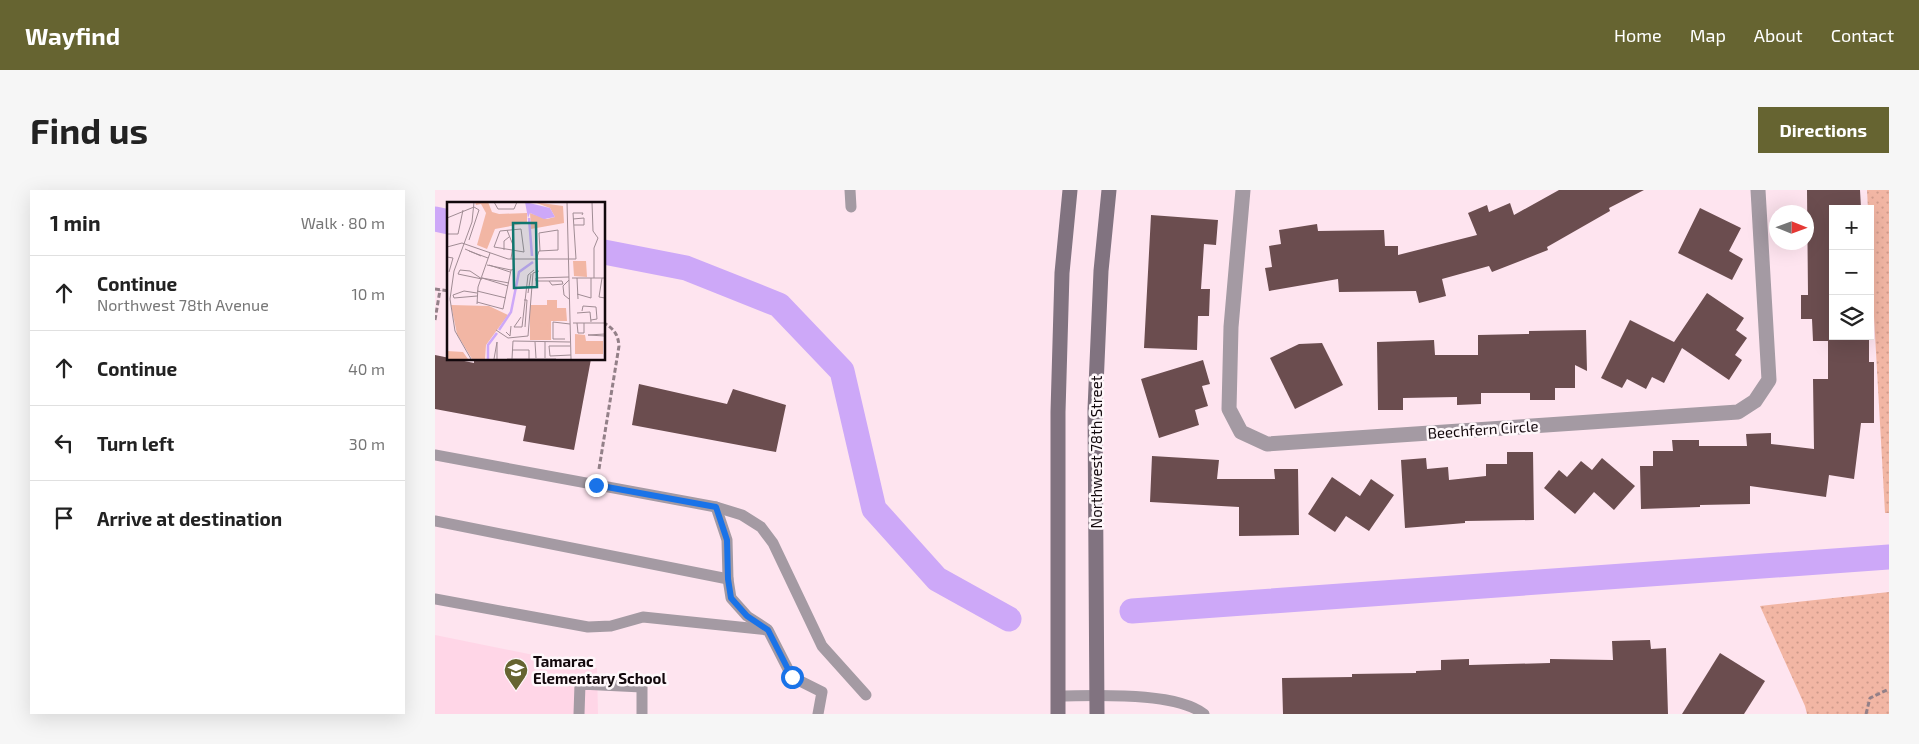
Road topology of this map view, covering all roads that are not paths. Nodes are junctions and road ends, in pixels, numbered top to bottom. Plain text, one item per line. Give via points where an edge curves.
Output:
1 (850, 190) edge
2 (1070, 190) edge
3 (1109, 190) edge
4 (1243, 190) edge
5 (1757, 190) edge
6 (851, 207) dead end
7 (435, 455) edge
8 (716, 507) junction
9 (435, 521) edge
10 (728, 579) junction
11 (435, 599) edge
12 (768, 630) junction
13 (867, 695) dead end
14 (1057, 696) junction
15 (1097, 696) junction
16 (579, 714) edge
17 (643, 714) edge
18 (818, 714) edge
19 (1058, 714) edge
20 (1097, 714) edge
21 (1204, 714) edge

1 - 6 lane
2 - 14 street via 1062,273 1058,412
3 - 15 street, Northwest 78th Street via 1101,272 1095,409
4 - 5 street, Beechfern Circle via 1231,327 1229,409 1241,432 1267,444 1738,412 1755,401 1769,380
7 - 8 lane
8 - 10 lane via 727,540
8 - 13 lane via 742,515 761,527 773,543 822,646
9 - 10 lane
10 - 12 lane via 731,598 747,616
11 - 12 lane via 588,627 611,626 643,617
12 - 18 lane via 792,677 822,692
14 - 15 lane
14 - 19 street
15 - 20 street, Northwest 78th Street
15 - 21 lane via 1171,700
16 - 17 lane via 580,684 642,687

